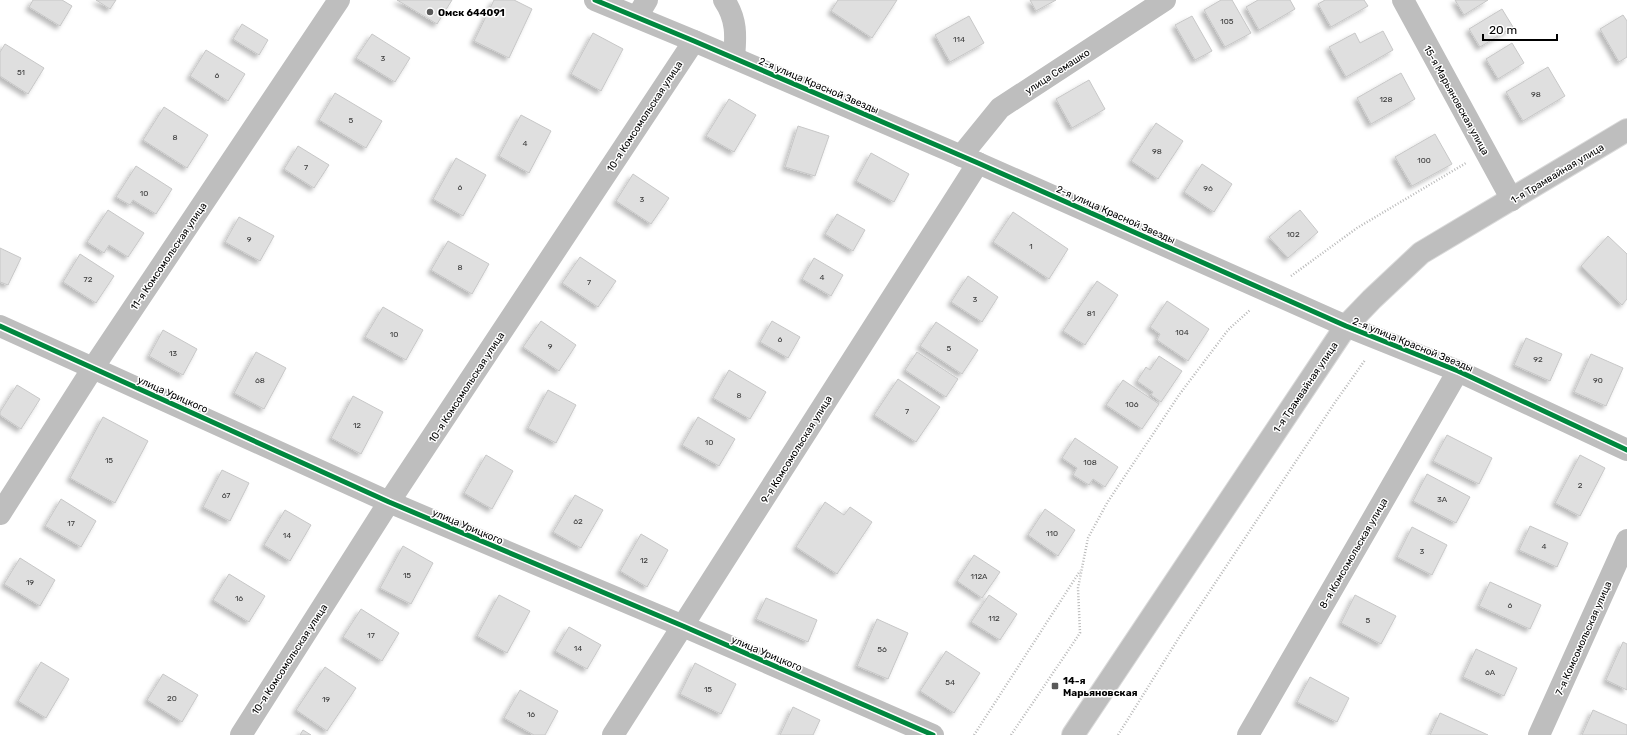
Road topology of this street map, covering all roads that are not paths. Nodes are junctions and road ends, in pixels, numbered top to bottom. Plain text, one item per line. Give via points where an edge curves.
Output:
1 (339, 0) edge
2 (595, 0) edge
3 (724, 0) edge
4 (1165, 0) edge
5 (1403, 0) edge
6 (642, 9) edge
7 (694, 41) junction
8 (734, 58) junction
9 (1627, 130) edge
10 (970, 160) junction
11 (1512, 200) junction
12 (0, 326) edge
13 (1346, 326) junction
14 (93, 368) junction
15 (1458, 371) junction
16 (1627, 450) edge
17 (389, 502) junction
18 (0, 514) edge
19 (1627, 540) edge
20 (683, 626) junction
21 (240, 735) edge
22 (613, 735) edge
23 (933, 735) edge
24 (1073, 735) edge
25 (1248, 735) edge
26 (1539, 735) edge

1 - 14 street, 11-я Комсомольская улица
2 - 6 street, 2-я улица Красной Звезды
3 - 8 street via 736,33
4 - 10 street, улица Семашко via 1000,108
5 - 11 street, 15-я Марьяновская улица
6 - 7 street, 2-я улица Красной Звезды
7 - 8 street, 2-я улица Красной Звезды
7 - 17 street, 10-я Комсомольская улица
8 - 10 street, 2-я улица Красной Звезды
9 - 11 street, 1-я Трамвайная улица
10 - 13 street, 2-я улица Красной Звезды
10 - 20 street, 9-я Комсомольская улица
11 - 13 street, 1-я Трамвайная улица via 1421,253
12 - 14 street, улица Урицкого
13 - 15 street, 2-я улица Красной Звезды
13 - 24 street, 1-я Трамвайная улица
14 - 17 street, улица Урицкого
14 - 18 street, 11-я Комсомольская улица
15 - 16 street, 2-я улица Красной Звезды
15 - 25 street, 8-я Комсомольская улица
17 - 20 street, улица Урицкого
17 - 21 street, 10-я Комсомольская улица
19 - 26 street, 7-я Комсомольская улица
20 - 22 street, 9-я Комсомольская улица
20 - 23 street, улица Урицкого

